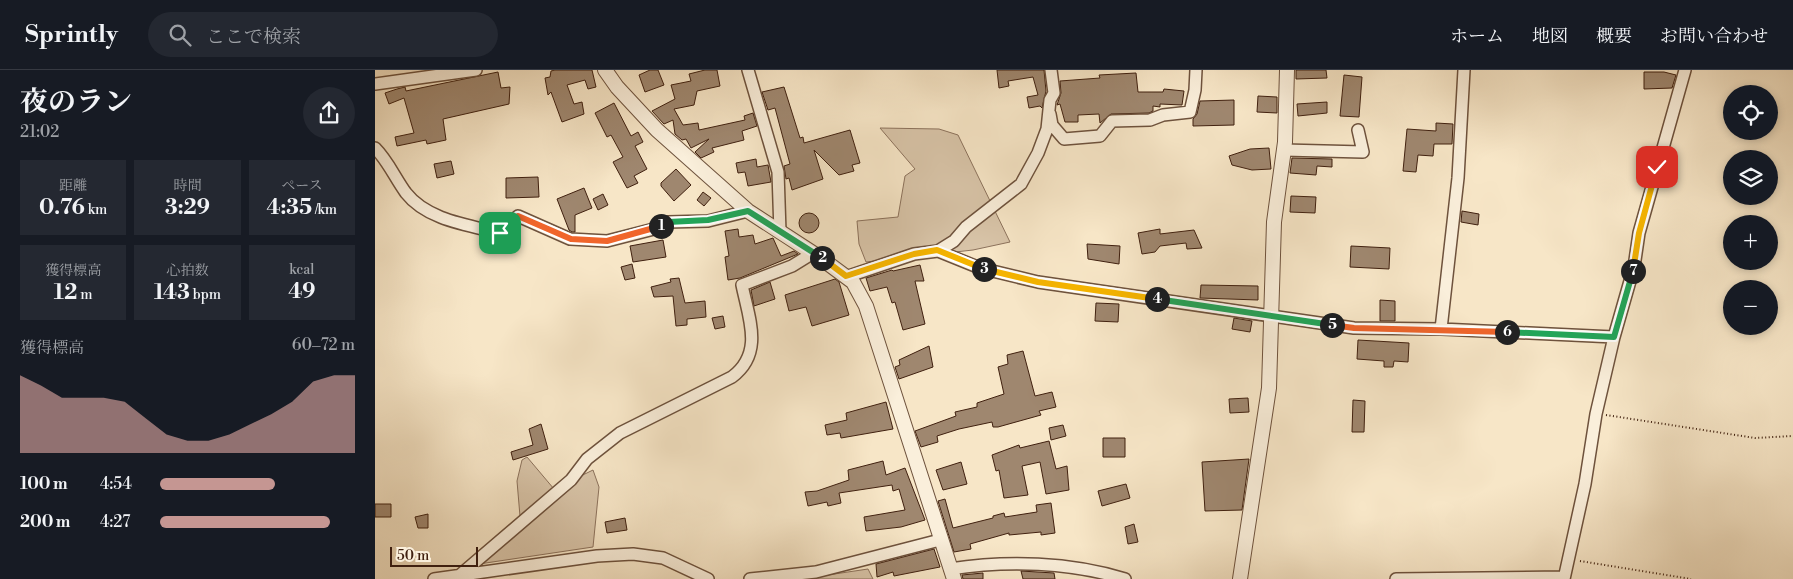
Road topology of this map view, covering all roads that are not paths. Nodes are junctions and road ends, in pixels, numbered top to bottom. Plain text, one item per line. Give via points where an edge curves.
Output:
1 (476, 70) edge
2 (605, 70) edge
3 (748, 70) edge
4 (1051, 70) edge
5 (1196, 70) edge
6 (1287, 70) edge
7 (1465, 70) edge
8 (1685, 70) edge
9 (375, 84) edge
10 (1049, 111) junction
11 (1358, 130) dead end
12 (375, 148) edge
13 (1284, 150) junction
14 (748, 211) junction
15 (780, 232) junction
16 (937, 250) junction
17 (813, 253) junction
18 (846, 276) junction
19 (1270, 316) junction
20 (1441, 329) junction
21 (1614, 337) junction
22 (940, 540) junction
23 (952, 574) edge
24 (460, 575) junction
25 (1564, 578) edge
26 (434, 579) edge
27 (708, 579) edge
28 (750, 579) edge
29 (1125, 579) edge
30 (1240, 579) edge
31 (1396, 579) edge

1 - 9 street
2 - 14 street via 657,130
3 - 15 street via 778,172
4 - 10 street via 1054,93
5 - 10 street via 1190,112 1150,120 1112,121 1100,136 1064,140 1052,125
6 - 13 street
7 - 20 street via 1458,178
8 - 21 street via 1639,233 1635,267
10 - 16 street via 1047,129 1038,153 1021,184 966,227 954,241
11 - 13 street via 1363,152
12 - 14 street via 407,195 421,208 449,220 500,233 518,216 571,239 607,241 654,229 668,222 708,220
13 - 19 street via 1274,222
14 - 15 street
15 - 17 street
16 - 18 street
16 - 19 street via 980,268 1038,282
17 - 18 street
17 - 24 street via 792,266 742,285 752,346 743,369 620,433 587,458 571,480
18 - 22 street via 866,306
19 - 20 street via 1354,328
19 - 30 street via 1266,421
20 - 21 street
21 - 25 street
22 - 23 street
22 - 28 street via 816,572
23 - 29 street via 1014,564 1072,567
24 - 26 street
24 - 27 street via 633,554 663,558
25 - 31 street

